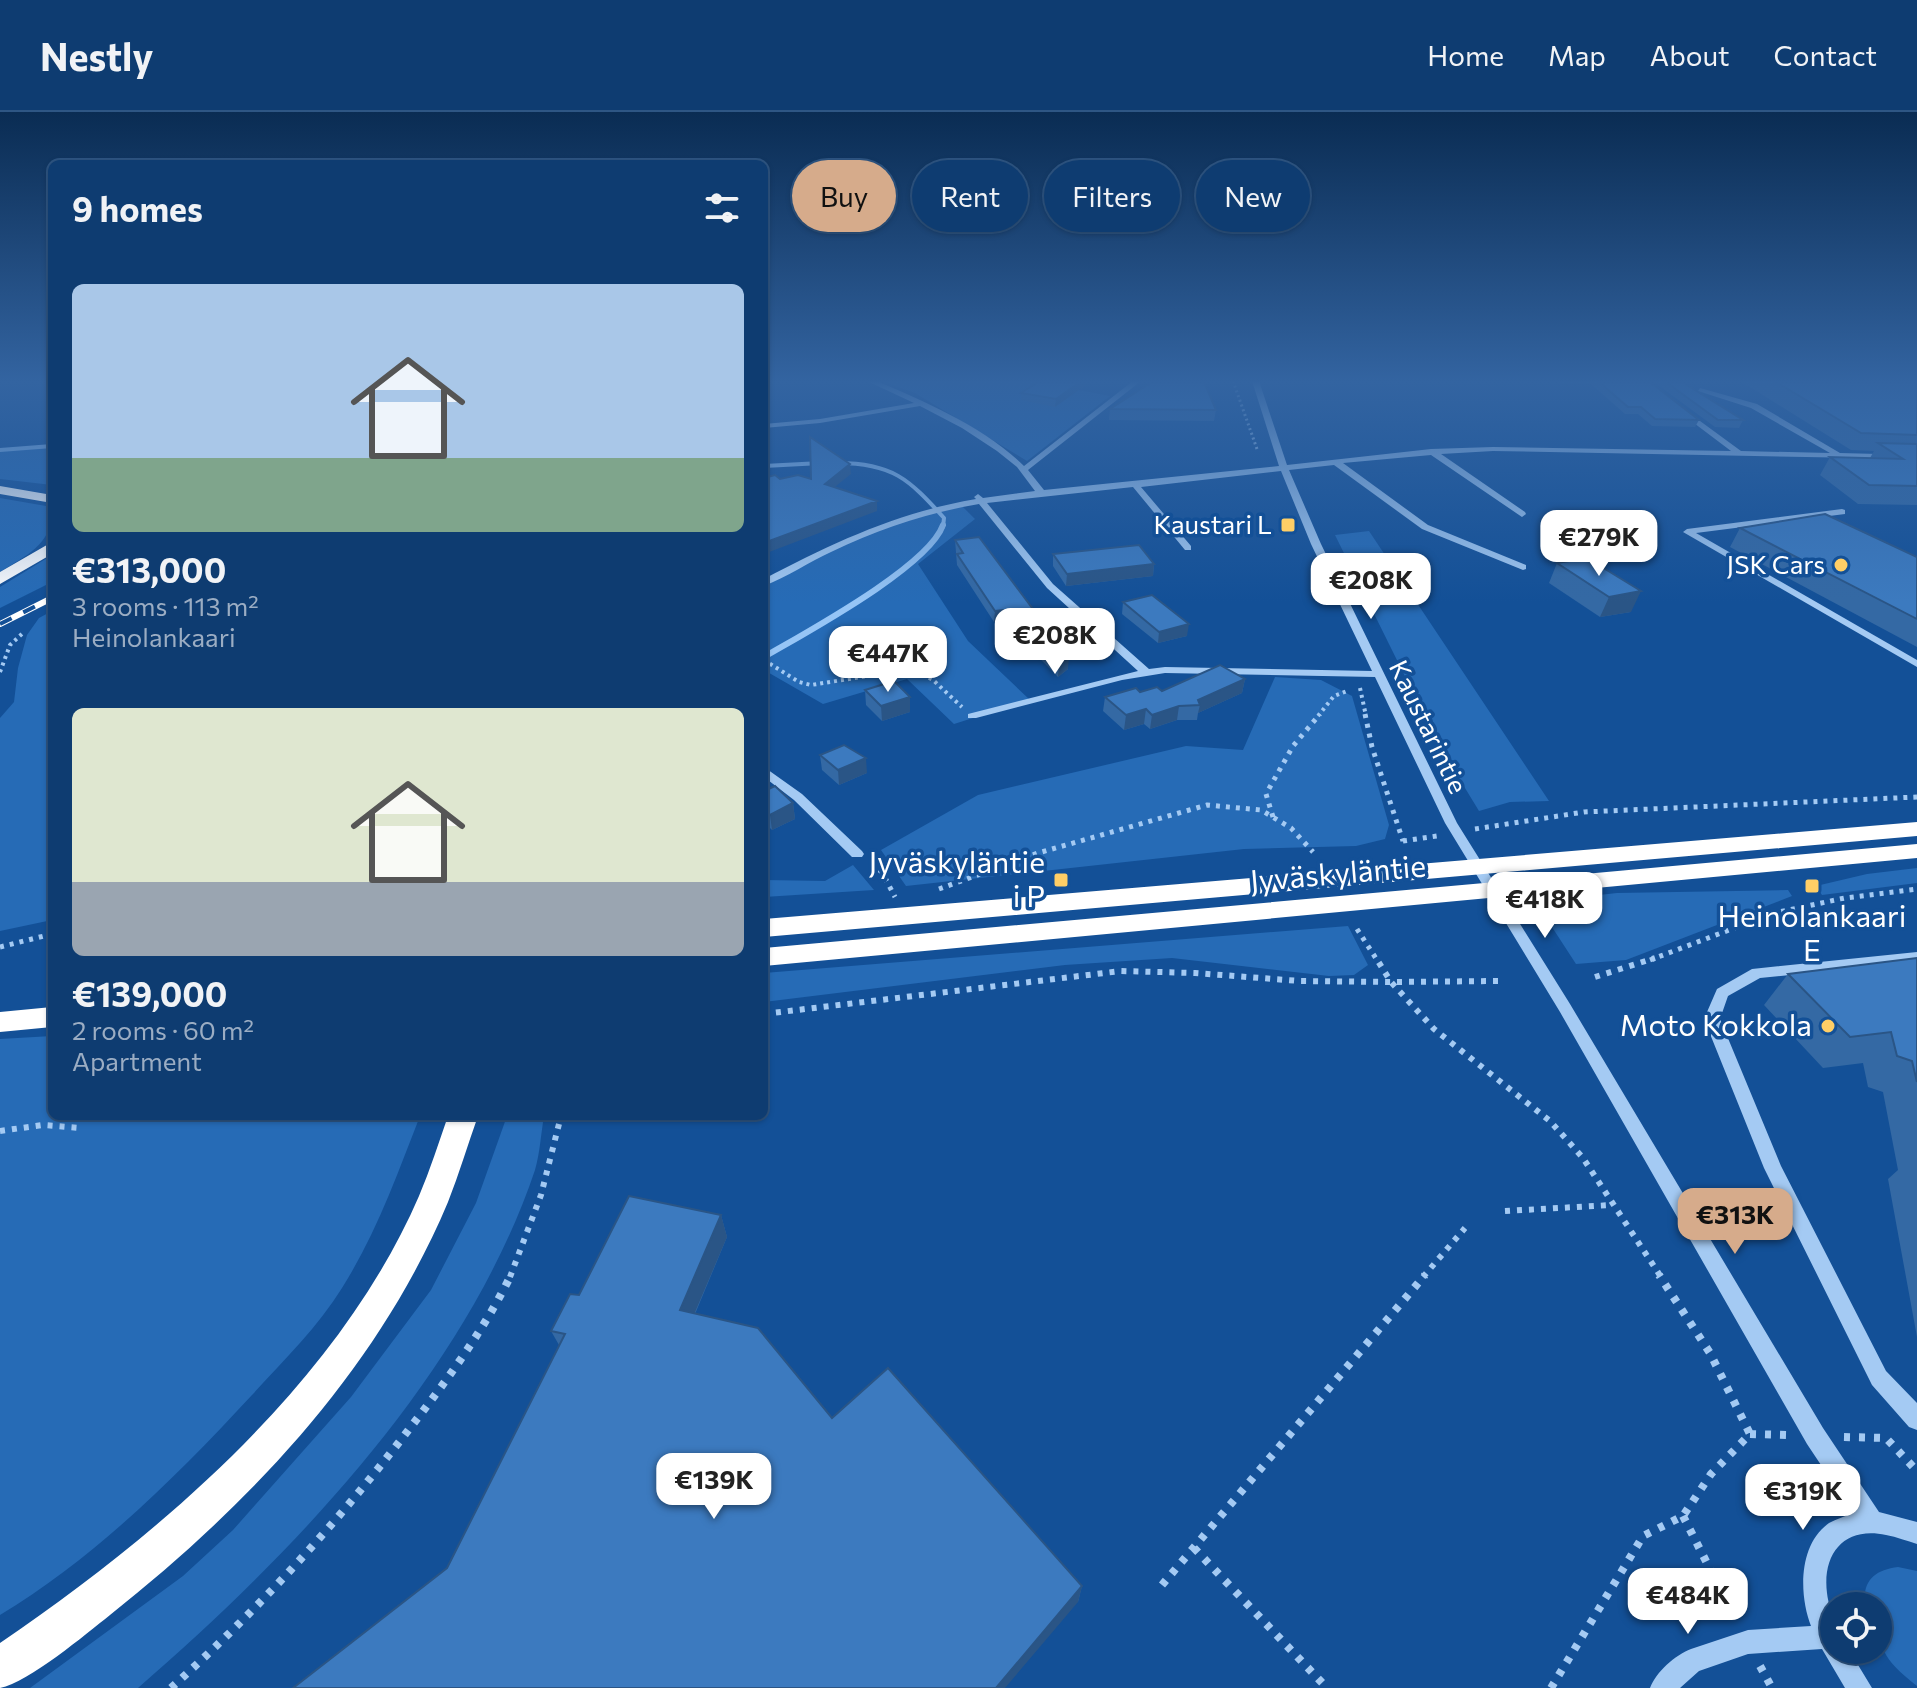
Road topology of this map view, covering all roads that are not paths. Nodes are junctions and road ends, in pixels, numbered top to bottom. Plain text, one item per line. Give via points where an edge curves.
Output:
1 (1005, 455) edge
2 (1044, 455) edge
3 (1280, 455) edge
4 (1397, 455) edge
5 (1436, 455) edge
6 (1791, 455) edge
7 (1841, 456) joint
8 (1917, 457) edge
9 (1334, 461) junction
10 (1284, 468) junction
11 (1024, 470) junction
12 (1136, 486) junction
13 (0, 490) edge
14 (1043, 495) junction
15 (48, 498) edge
16 (979, 498) junction
17 (1842, 512) dead end
18 (1522, 514) dead end
19 (1188, 548) dead end
20 (48, 549) edge
21 (1523, 567) dead end
22 (0, 579) edge
23 (768, 581) edge
24 (1917, 664) edge
25 (1146, 672) junction
26 (1378, 674) junction
27 (972, 716) road end
28 (768, 774) edge
29 (1917, 829) edge
30 (1917, 851) edge
31 (857, 854) dead end
32 (1477, 866) junction
33 (1493, 892) junction
34 (768, 928) edge
35 (768, 957) edge
36 (1917, 957) edge
37 (48, 1017) edge
38 (0, 1022) edge
39 (462, 1120) edge
40 (1917, 1419) edge
41 (1873, 1523) junction
42 (1917, 1533) edge
43 (1820, 1613) edge
44 (1820, 1645) edge
45 (1844, 1664) edge
46 (0, 1668) edge
47 (1662, 1688) edge
48 (1860, 1688) edge

1 - 11 street
2 - 11 street
3 - 10 street, Kaustarintie
4 - 9 street
5 - 18 street
6 - 7 street
7 - 8 street
9 - 10 street
9 - 21 street via 1425,527
10 - 12 street
10 - 26 street, Kaustarintie
11 - 14 street
12 - 14 street
12 - 19 street
13 - 15 highway
14 - 16 street
16 - 23 street via 840,544
16 - 25 street via 1050,586
17 - 24 street via 1687,532
20 - 22 highway
25 - 26 street
25 - 27 street
26 - 32 street, Kaustarintie
28 - 31 street
29 - 32 highway, Jyväskyläntie
30 - 33 highway, Jyväskyläntie
32 - 33 street, Kaustarintie
32 - 34 highway, Jyväskyläntie
33 - 35 highway, Jyväskyläntie
33 - 41 street, Kaustarintie via 1815,1436
36 - 40 street via 1757,973 1722,993 1712,1019 1773,1168 1879,1378
37 - 38 highway
39 - 46 highway via 447,1170 405,1256 329,1373 220,1493 162,1546
41 - 42 street
41 - 43 street via 1844,1527 1824,1542 1813,1567
44 - 47 street via 1748,1642 1691,1661
45 - 48 street

